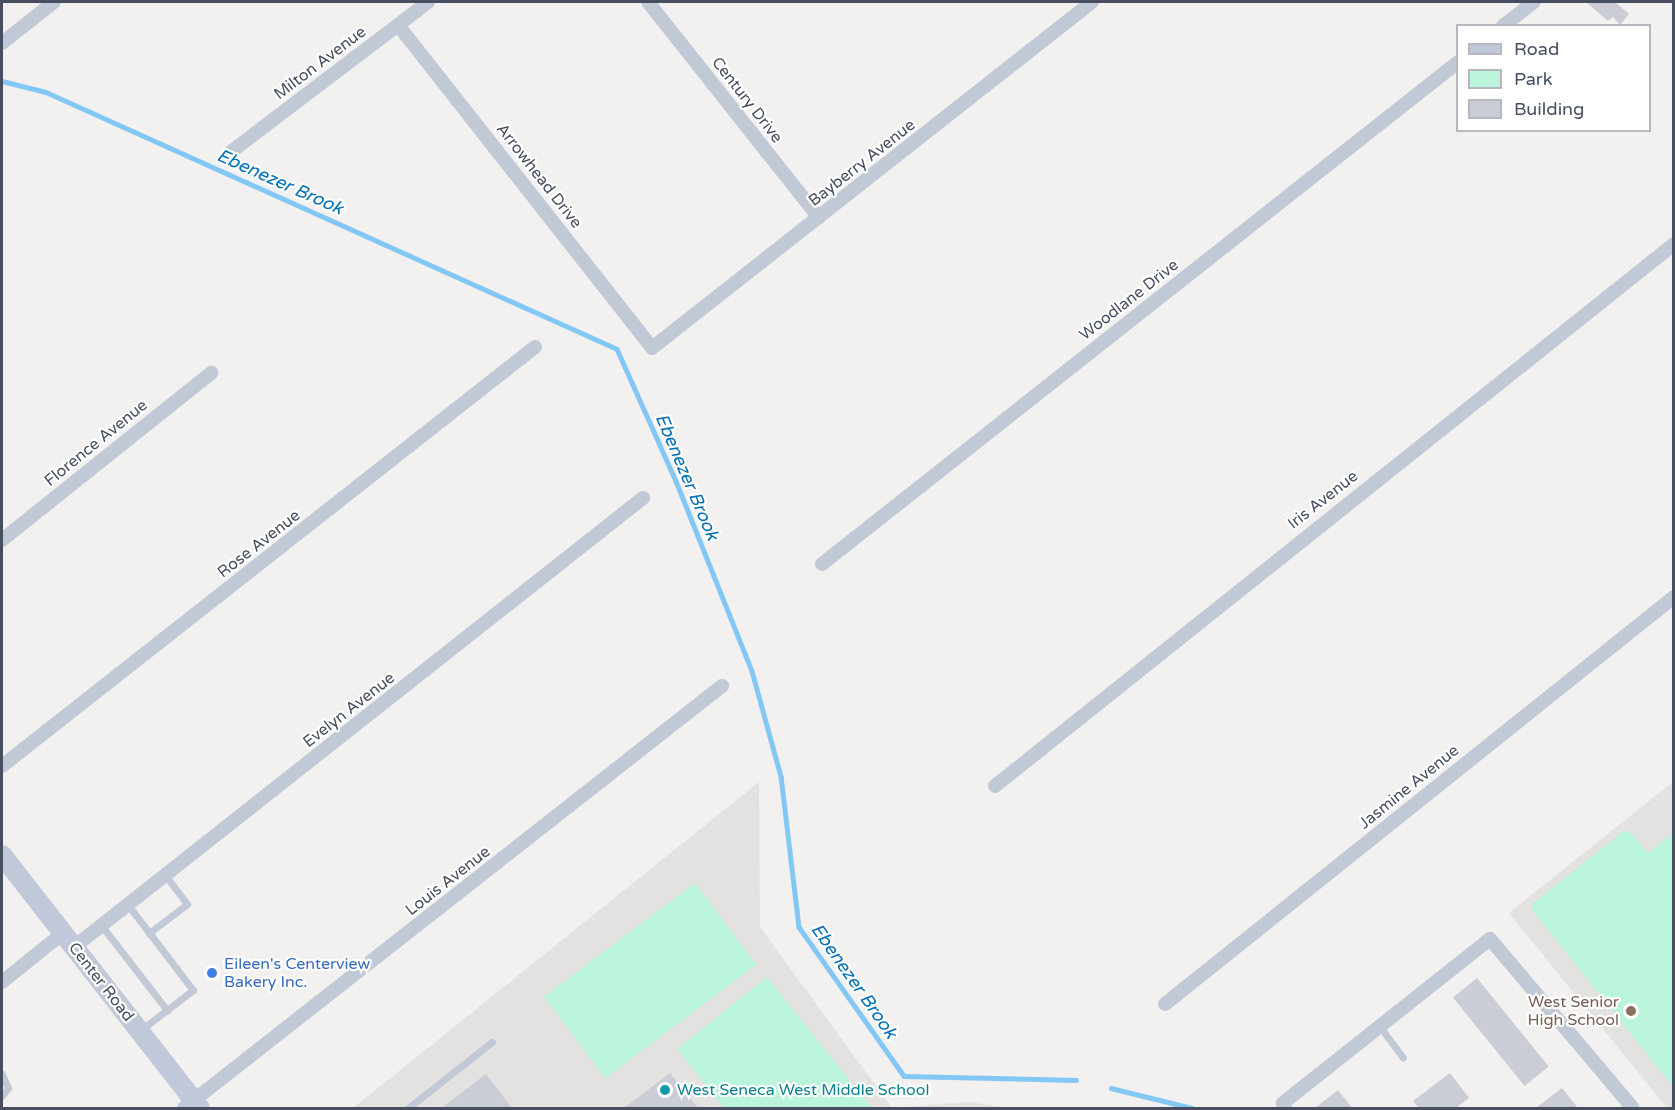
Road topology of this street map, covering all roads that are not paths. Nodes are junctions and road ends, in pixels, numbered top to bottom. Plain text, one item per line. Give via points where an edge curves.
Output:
1 (54, 2) edge
2 (428, 2) edge
3 (648, 2) edge
4 (1092, 2) edge
5 (1534, 2) edge
6 (1506, 24) edge
7 (398, 25) junction
8 (2, 43) edge
9 (1456, 64) edge
10 (232, 151) dead end
11 (819, 218) junction
12 (1674, 244) edge
13 (535, 347) dead end
14 (652, 348) joint
15 (211, 373) dead end
16 (643, 498) dead end
17 (2, 540) edge
18 (822, 564) dead end
19 (1674, 597) edge
20 (722, 686) dead end
21 (2, 766) edge
22 (995, 786) dead end
23 (2, 855) edge
24 (165, 875) junction
25 (128, 905) junction
26 (101, 925) junction
27 (149, 933) junction
28 (68, 940) junction
29 (2, 982) edge
30 (1165, 1004) dead end
31 (167, 1010) junction
32 (1380, 1027) junction
33 (140, 1031) junction
34 (492, 1042) dead end
35 (1403, 1057) dead end
36 (2, 1074) edge
37 (2, 1096) edge
38 (193, 1106) edge
39 (408, 1108) edge
40 (1285, 1108) edge
41 (1633, 1108) edge

1 - 8 street
2 - 7 street, Milton Avenue
3 - 11 street, Century Drive
4 - 11 street, Bayberry Avenue
5 - 6 street
7 - 10 street, Milton Avenue
7 - 14 street, Arrowhead Drive
9 - 18 street, Woodlane Drive
11 - 14 street, Bayberry Avenue
12 - 22 street, Iris Avenue
13 - 21 street, Rose Avenue
15 - 17 street, Florence Avenue
16 - 24 street, Evelyn Avenue
19 - 30 street, Jasmine Avenue
20 - 38 street, Louis Avenue
23 - 28 main road, Center Road
24 - 25 street, Evelyn Avenue
24 - 27 lane via 187,903
25 - 26 street, Evelyn Avenue
25 - 27 lane
26 - 28 street, Evelyn Avenue
26 - 31 lane
27 - 31 lane via 193,990
28 - 29 street, Evelyn Avenue
28 - 33 main road, Center Road
31 - 33 lane
32 - 35 lane
32 - 40 street via 1283,1104
32 - 41 street via 1490,939
33 - 38 main road, Center Road
34 - 39 lane
36 - 37 lane via 8,1088

